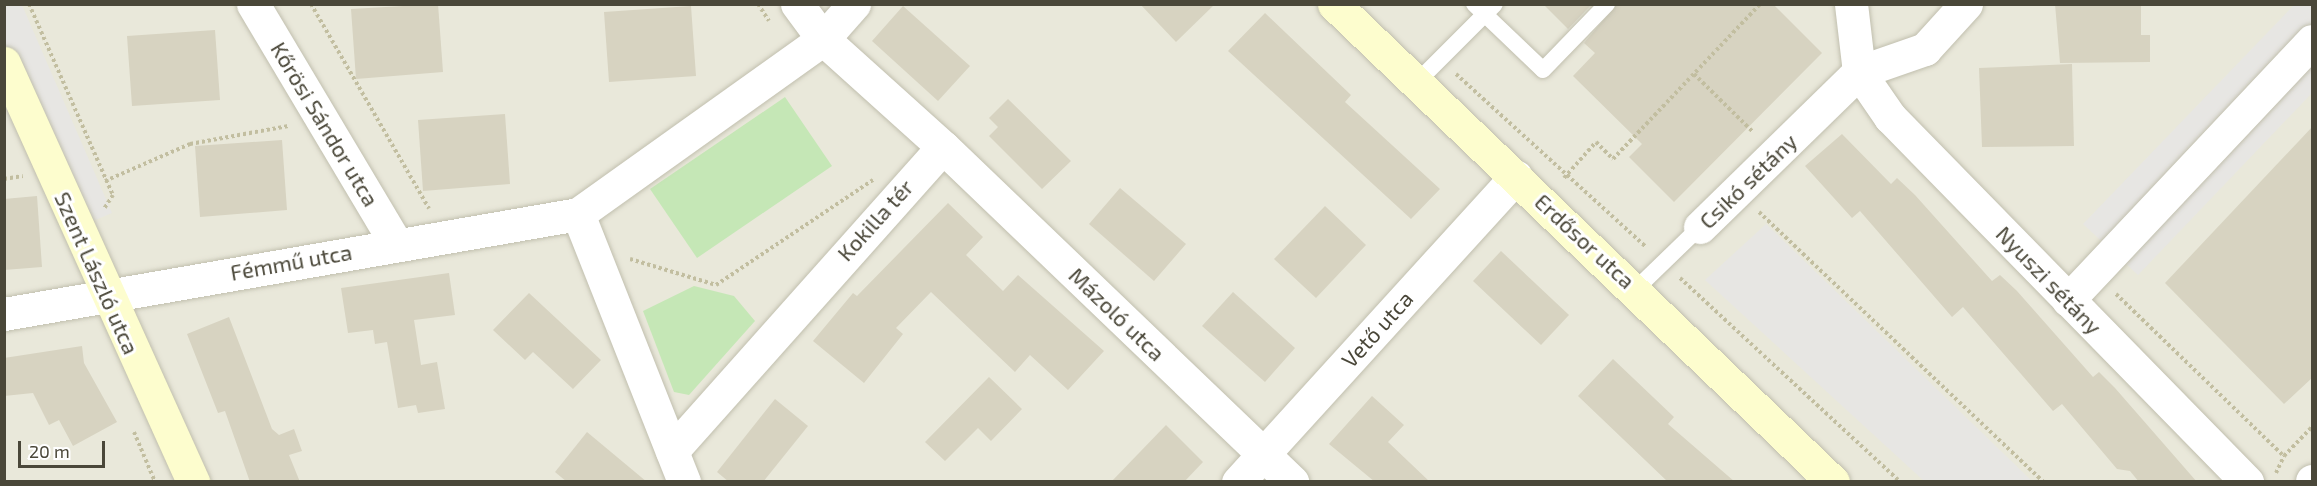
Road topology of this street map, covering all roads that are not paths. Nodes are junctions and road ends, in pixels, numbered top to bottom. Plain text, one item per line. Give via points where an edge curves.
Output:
1 (253, 4) edge
2 (797, 4) edge
3 (855, 4) edge
4 (1334, 4) edge
5 (1607, 4) edge
6 (1851, 4) edge
7 (1966, 4) edge
8 (1485, 8) edge
9 (823, 39) junction
10 (2312, 41) edge
11 (4, 63) edge
12 (1859, 72) junction
13 (1417, 82) junction
14 (943, 147) junction
15 (1516, 176) junction
16 (578, 214) junction
17 (1700, 227) joint
18 (396, 244) junction
19 (1636, 289) junction
20 (105, 296) junction
21 (2068, 300) junction
22 (4, 314) edge
23 (672, 451) junction
24 (1262, 454) junction
25 (193, 482) edge
26 (684, 482) edge
27 (1238, 482) edge
28 (1292, 482) edge
29 (1833, 482) edge
30 (2247, 482) edge

1 - 18 street, Kőrösi Sándor utca
2 - 9 street
3 - 9 street
4 - 13 street, Erdősor utca
5 - 8 lane via 1543,70
6 - 12 street
7 - 12 street, Csikó sétány via 1925,49
8 - 13 lane
9 - 14 street
9 - 16 street
10 - 21 street
11 - 20 street, Szent László utca
12 - 17 street, Csikó sétány
12 - 21 street, Nyuszi sétány via 1890,117
13 - 15 street, Erdősor utca
14 - 23 street, Kokilla tér
14 - 24 street, Mázoló utca
15 - 19 street, Erdősor utca
15 - 24 street, Vető utca
16 - 18 street, Fémmű utca
16 - 23 street
17 - 19 lane, Csikó sétány
18 - 20 street, Fémmű utca
19 - 29 street, Erdősor utca
20 - 22 street, Fémmű utca
20 - 25 street, Szent László utca
21 - 30 street, Nyuszi sétány
23 - 26 street
24 - 27 street, Vető utca
24 - 28 street, Mázoló utca

